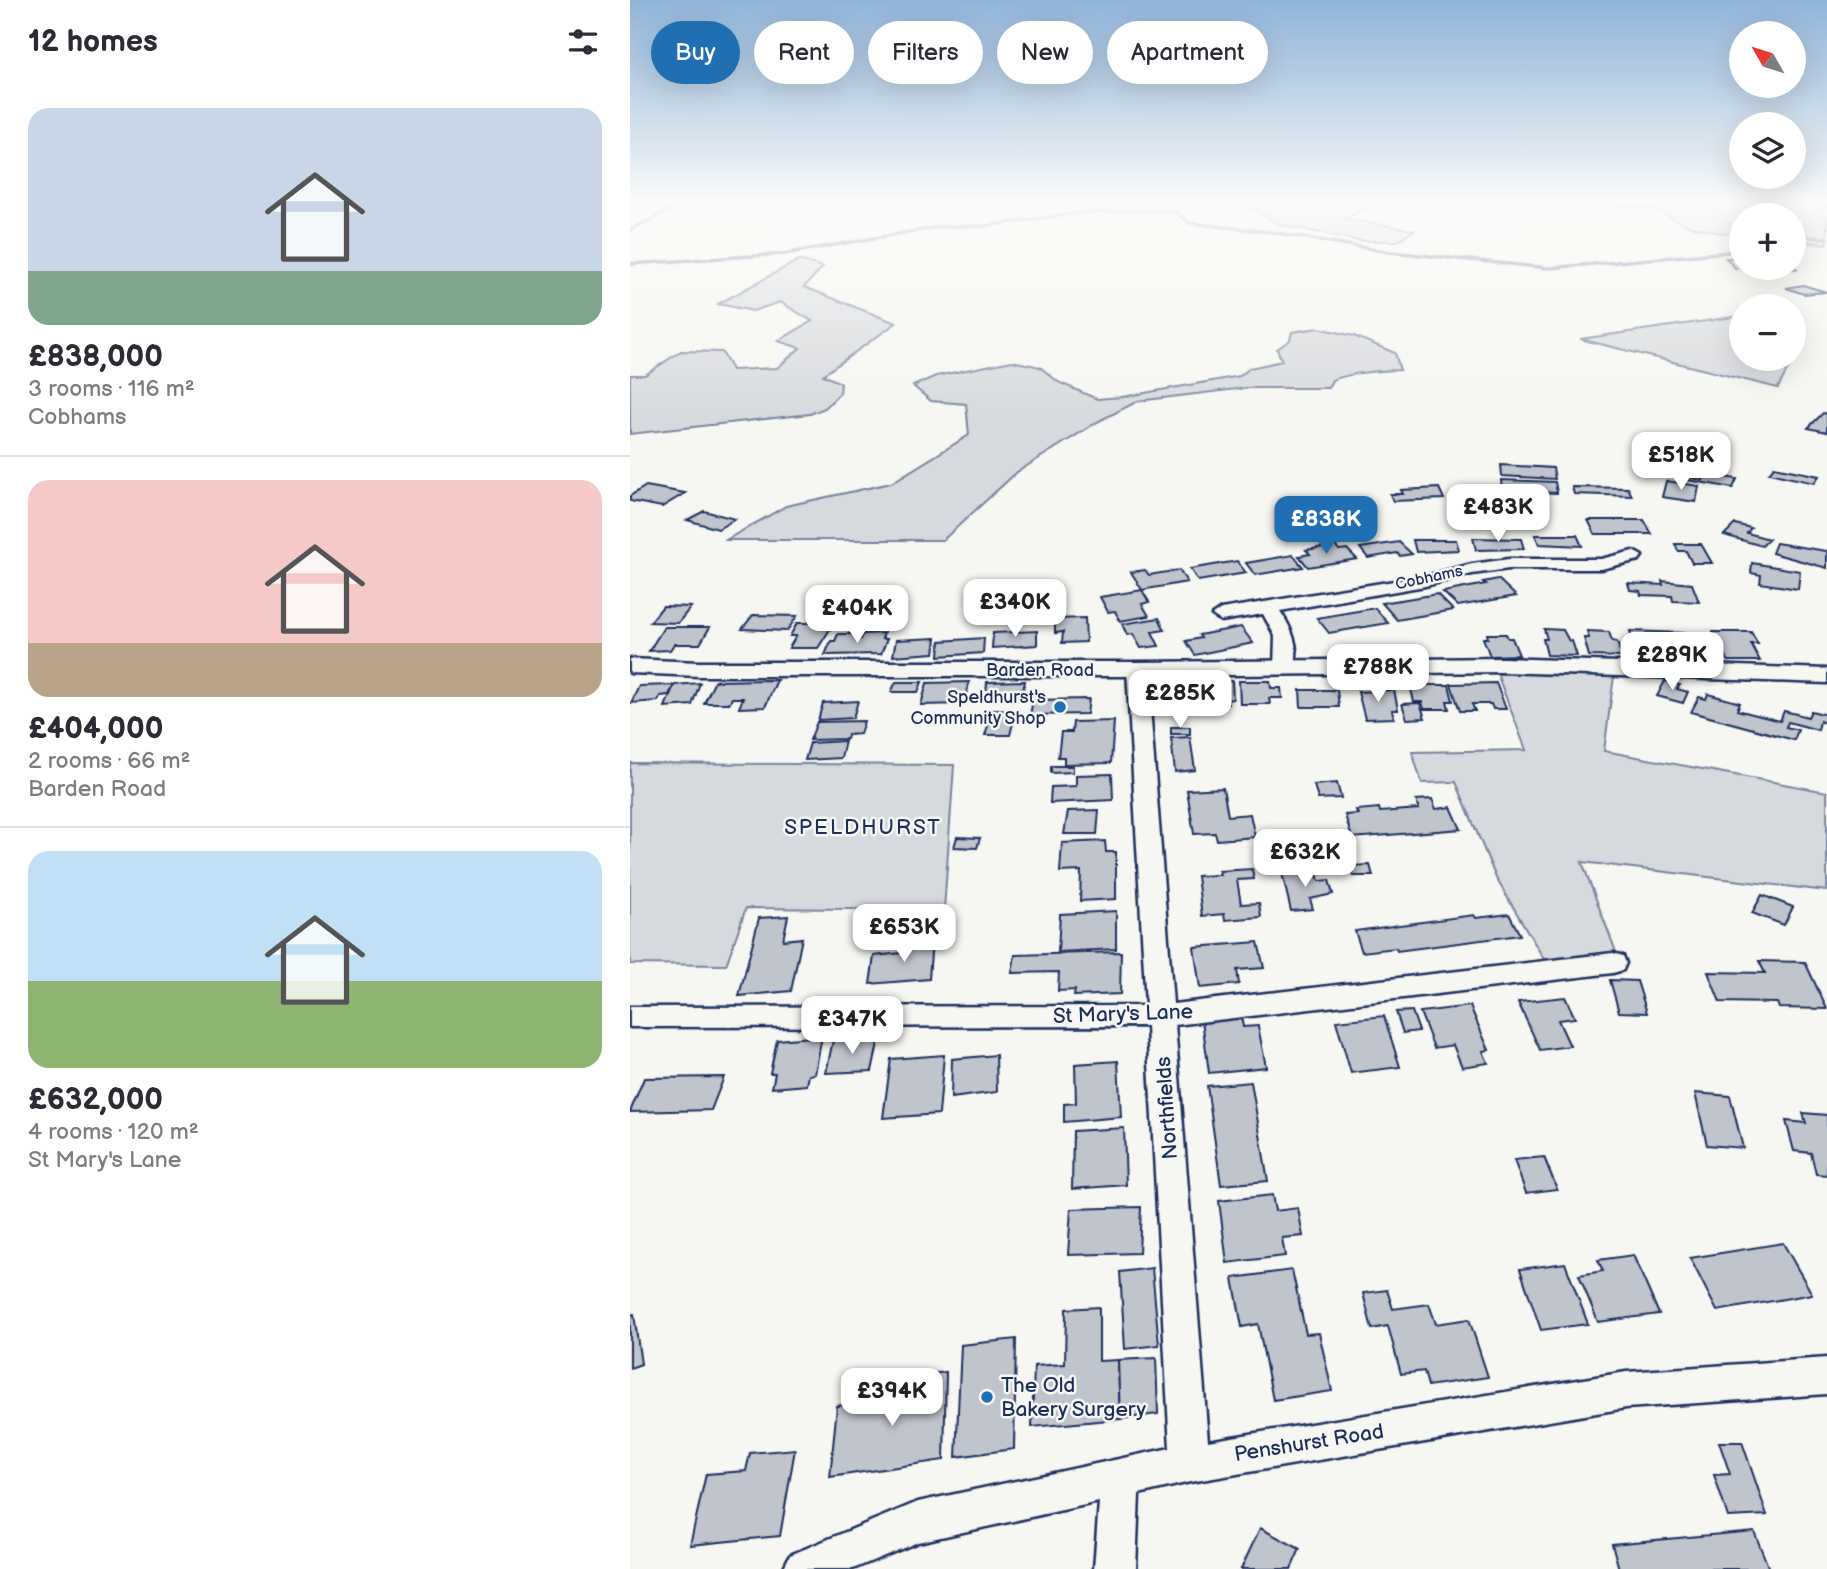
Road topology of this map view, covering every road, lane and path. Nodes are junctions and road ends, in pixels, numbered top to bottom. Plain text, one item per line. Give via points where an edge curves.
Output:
1 (1633, 556) dead end
2 (1268, 608) junction
3 (1221, 615) dead end
4 (630, 666) edge
5 (1284, 669) junction
6 (1136, 670) junction
7 (1827, 676) edge
8 (1614, 963) dead end
9 (1161, 1016) junction
10 (630, 1017) edge
11 (1827, 1377) edge
12 (1190, 1463) junction
13 (1120, 1477) junction
14 (804, 1569) edge
15 (1115, 1569) edge

1 - 2 street, Cobhams via 1601,564 1509,564 1472,569
2 - 3 street, Cobhams
2 - 5 street via 1280,623 1287,645
4 - 6 street, Barden Road
5 - 6 street, Barden Road
5 - 7 street, Barden Road via 1541,666
6 - 9 street, Northfields
8 - 9 street, St Mary's Lane
9 - 10 street, St Mary's Lane
9 - 12 street, Northfields
11 - 12 street, Penshurst Road via 1626,1390
12 - 13 street, Penshurst Road
13 - 14 street, Penshurst Road via 918,1522
13 - 15 street

